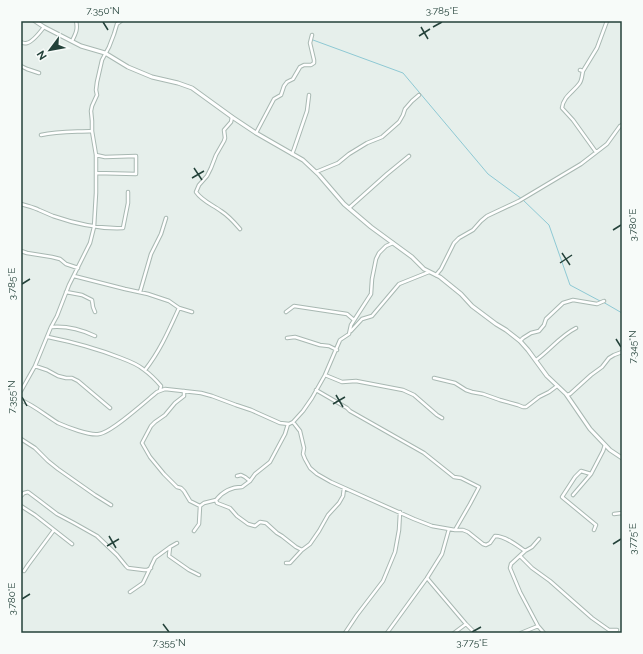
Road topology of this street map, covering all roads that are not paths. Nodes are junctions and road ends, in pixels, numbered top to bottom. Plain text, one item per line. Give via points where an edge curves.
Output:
1 (76, 21) edge
2 (121, 21) edge
3 (607, 21) edge
4 (37, 22) edge
5 (44, 27) junction
6 (312, 35) dead end
7 (72, 41) junction
8 (21, 42) edge
9 (105, 54) junction
10 (21, 66) edge
11 (39, 73) dead end
12 (419, 94) dead end
13 (309, 95) dead end
14 (232, 117) junction
15 (622, 125) edge
16 (92, 131) junction
17 (256, 133) junction
18 (41, 135) dead end
19 (596, 152) junction
20 (292, 154) junction
21 (96, 155) junction
22 (409, 156) dead end
23 (316, 172) junction
24 (96, 173) junction
25 (128, 192) dead end
26 (21, 204) edge
27 (349, 208) junction
28 (166, 218) dead end
29 (94, 227) junction
30 (240, 229) dead end
31 (394, 243) junction
32 (21, 251) edge
33 (422, 267) junction
34 (78, 268) junction
35 (430, 272) junction
36 (420, 275) junction
37 (436, 275) junction
38 (74, 276) junction
39 (66, 292) junction
40 (140, 292) junction
41 (604, 301) dead end
42 (179, 308) junction
43 (95, 312) dead end
44 (192, 312) dead end
45 (286, 312) dead end
46 (354, 320) junction
47 (51, 327) junction
48 (576, 328) dead end
49 (350, 332) junction
50 (95, 336) dead end
51 (48, 337) junction
52 (287, 338) dead end
53 (520, 341) junction
54 (337, 350) junction
55 (622, 352) edge
56 (535, 361) junction
57 (35, 366) junction
58 (145, 370) junction
59 (325, 375) junction
60 (434, 378) dead end
61 (557, 386) junction
62 (21, 390) edge
63 (160, 390) junction
64 (316, 390) junction
65 (184, 391) junction
66 (567, 396) junction
67 (21, 400) edge
68 (110, 408) dead end
69 (442, 418) dead end
70 (293, 422) junction
71 (288, 424) junction
72 (21, 439) edge
73 (605, 445) junction
74 (622, 458) edge
75 (591, 474) junction
76 (237, 476) dead end
77 (250, 481) junction
78 (344, 488) junction
79 (573, 495) dead end
80 (21, 496) edge
81 (216, 500) junction
82 (111, 505) dead end
83 (21, 506) edge
84 (200, 506) junction
85 (400, 512) junction
86 (622, 513) edge
87 (614, 514) dead end
88 (449, 529) junction
89 (54, 530) junction
90 (455, 530) junction
91 (594, 530) dead end
92 (194, 531) dead end
93 (539, 539) dead end
94 (176, 543) dead end
95 (72, 544) dead end
96 (170, 547) junction
97 (302, 550) junction
98 (525, 552) junction
99 (520, 556) junction
100 (286, 563) dead end
101 (151, 568) junction
102 (24, 571) dead end
103 (199, 575) dead end
104 (427, 578) junction
105 (130, 592) dead end
106 (466, 624) junction
107 (538, 626) junction
108 (617, 630) dead end
109 (345, 633) edge
110 (387, 633) edge
111 (454, 633) edge
112 (475, 633) edge
113 (521, 633) edge
114 (544, 633) edge

1 - 7 street via 77,27
2 - 9 street via 117,24
3 - 19 street via 597,48 582,71 581,83 562,104 562,108
4 - 5 street
5 - 7 street
5 - 8 street via 28,43
6 - 17 street via 310,43 314,64 300,67 287,82 281,95 274,99
7 - 9 street
9 - 14 street via 152,77 192,88
9 - 16 street via 97,82 97,95 91,111
10 - 11 street
12 - 23 street via 405,110 399,122 382,137 367,143 338,163
13 - 20 street via 307,111
14 - 17 street
14 - 30 street via 231,122 225,127 224,141 196,192 232,219
15 - 19 street via 607,144
16 - 18 street
16 - 21 street
17 - 20 street
19 - 37 street via 581,164 519,201 487,216 454,243
20 - 23 street
21 - 24 street
21 - 24 street via 136,156 136,174
22 - 27 street
23 - 27 street
24 - 29 street
25 - 29 street via 123,228
26 - 29 street via 51,216
27 - 31 street
28 - 40 street via 151,254
29 - 34 street via 90,243
31 - 33 street
31 - 46 street via 386,246 376,259 371,294
32 - 34 street via 52,257
33 - 35 street
33 - 36 street
34 - 38 street
35 - 36 street
35 - 37 street
36 - 49 street via 399,284 372,316 362,319
37 - 53 street via 472,306
38 - 39 street
38 - 40 street
39 - 43 street via 92,300
39 - 47 street
40 - 42 street via 169,301
41 - 53 street via 597,304 573,300 564,303 546,319 539,331
42 - 44 street
42 - 58 street via 164,341
45 - 46 street via 294,306 347,314
46 - 49 street
47 - 50 street via 71,328
47 - 51 street
48 - 56 street
49 - 54 street via 340,340
51 - 57 street
51 - 58 street via 105,352
52 - 54 street via 295,337
53 - 56 street
54 - 59 street
55 - 66 street via 609,358
56 - 61 street
57 - 62 street
57 - 68 street via 78,381
58 - 63 street via 161,386
59 - 64 street
59 - 69 street via 342,382 356,381 403,390 414,395
60 - 61 street via 523,407
61 - 66 street
63 - 65 street
63 - 67 street via 112,428 100,434 66,427
64 - 70 street
64 - 90 street via 424,453 454,476 478,487
65 - 71 street via 212,396
65 - 84 street via 184,396 151,426 142,443 164,474 184,491 190,501
66 - 73 street via 590,429
70 - 71 street
70 - 78 street via 300,431 303,454 310,468
71 - 77 street via 272,459
72 - 82 street via 58,469
73 - 74 street
73 - 75 street
75 - 79 street
75 - 91 street via 581,471 562,496 596,525
76 - 77 street via 241,474
77 - 81 street via 242,488 236,487 220,494
78 - 85 street
78 - 97 street via 339,503 328,515 310,544
80 - 101 street via 28,492 57,514 97,536 128,568
81 - 84 street
81 - 97 street via 248,524 255,526 260,522 266,523
83 - 89 street
84 - 92 street via 199,524
85 - 88 street via 430,525
85 - 109 street via 395,552 383,581
86 - 87 street
88 - 90 street
88 - 104 street via 442,554
89 - 95 street
89 - 102 street
90 - 98 street via 468,532 486,545 495,536 499,536 516,544
93 - 98 street
94 - 96 street
96 - 101 street via 156,558
96 - 103 street via 169,556
97 - 100 street via 290,564
98 - 99 street
99 - 107 street via 510,568
99 - 108 street via 592,618 609,630
101 - 105 street via 143,583
104 - 106 street
104 - 110 street
106 - 111 street
106 - 112 street
107 - 113 street
107 - 114 street

